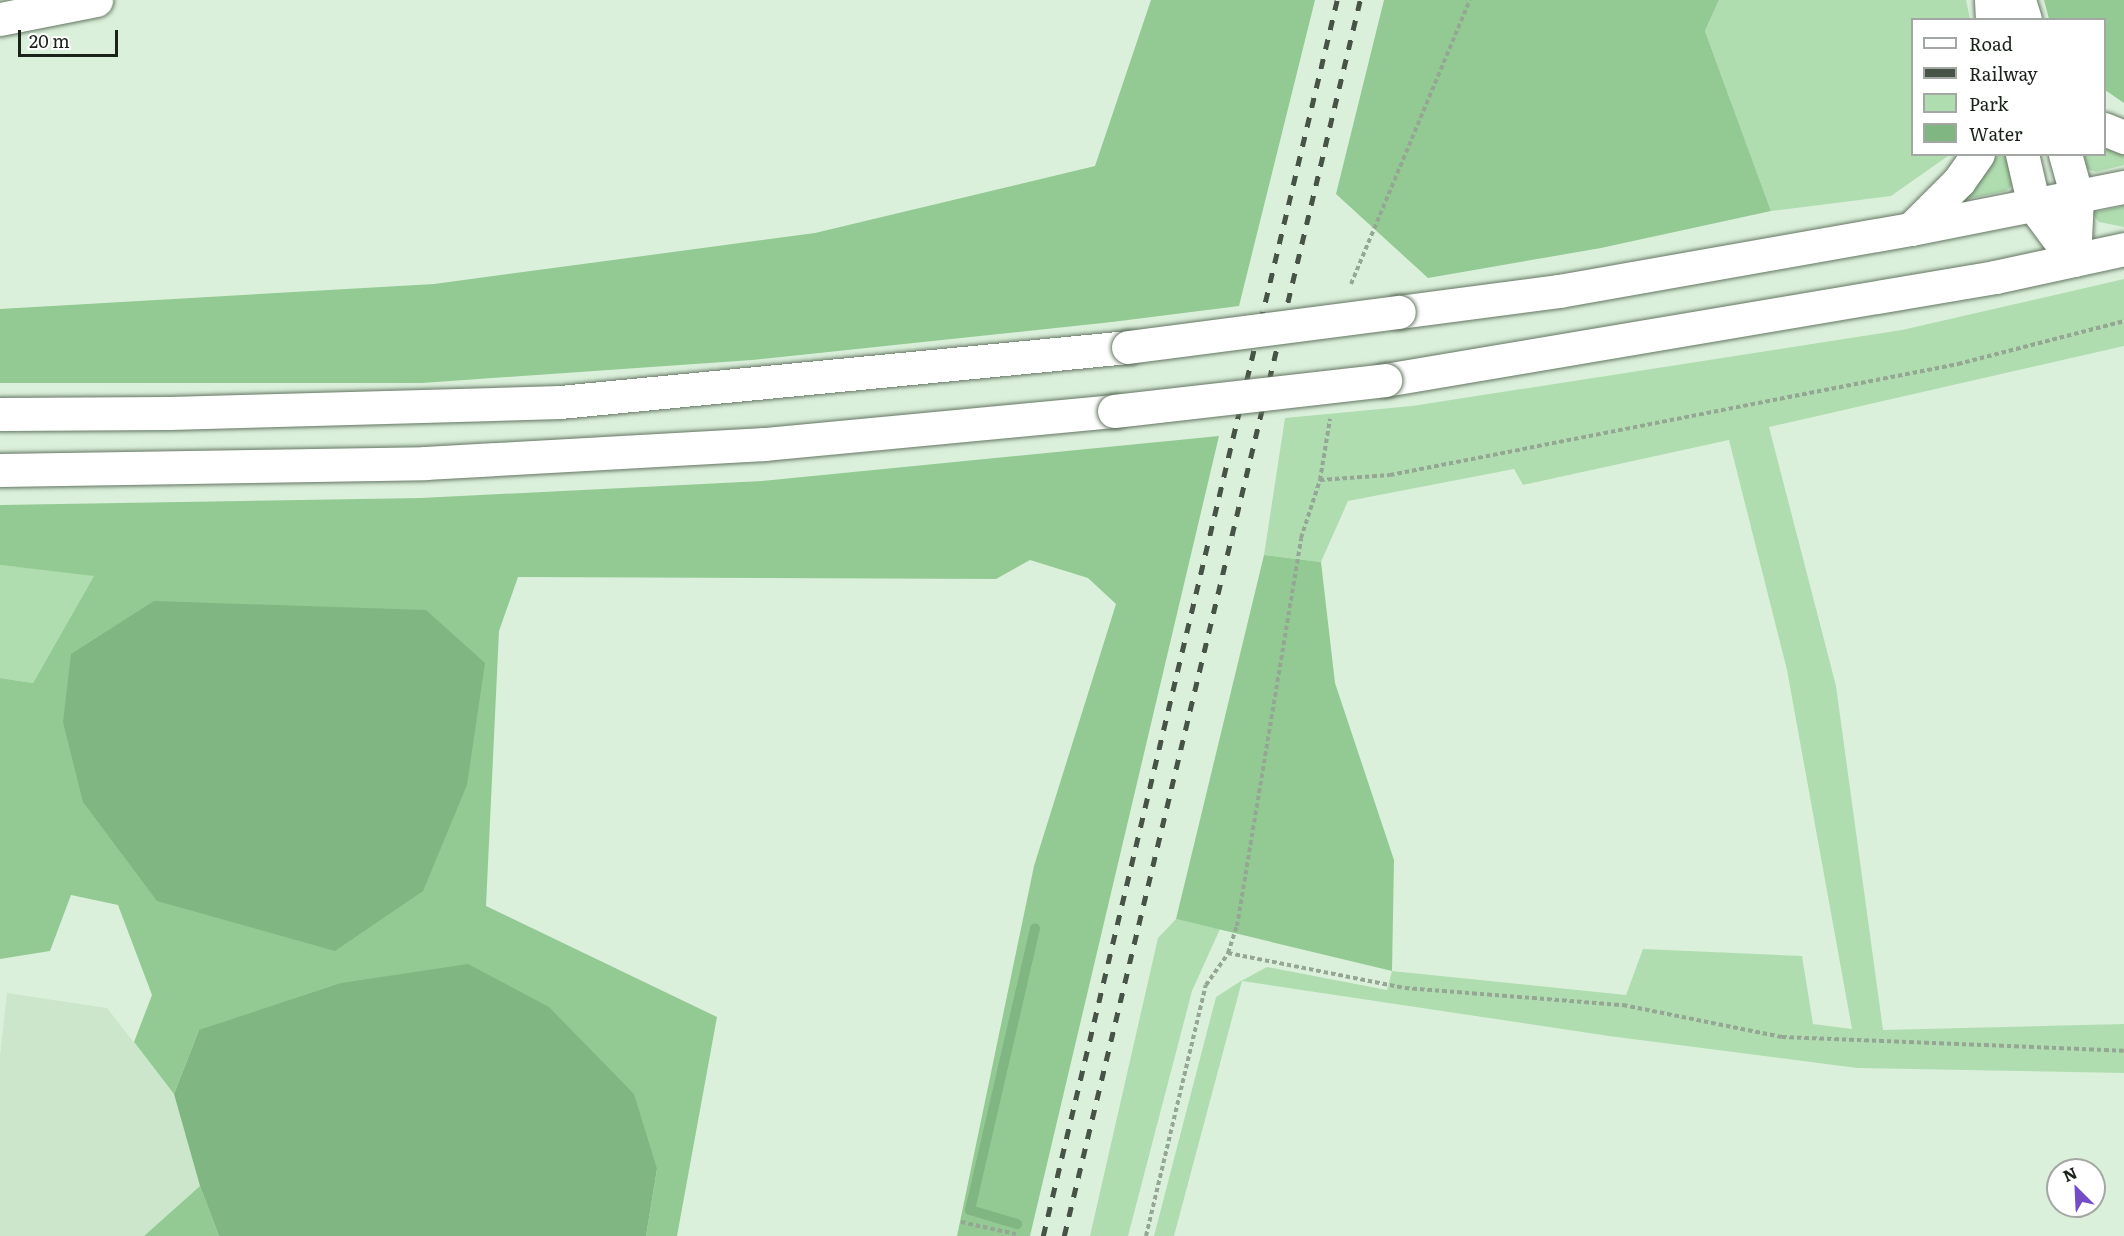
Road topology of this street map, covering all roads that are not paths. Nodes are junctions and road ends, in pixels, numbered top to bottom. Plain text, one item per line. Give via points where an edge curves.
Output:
1 (96, 0) edge
2 (1991, 0) edge
3 (2019, 0) edge
4 (15, 11) edge
5 (1992, 18) edge
6 (2024, 18) edge
7 (2106, 130) edge
8 (2124, 137) edge
9 (1977, 156) edge
10 (2022, 156) edge
11 (2066, 156) edge
12 (2124, 187) edge
13 (2077, 197) junction
14 (2034, 206) junction
15 (1911, 229) junction
16 (2124, 249) edge
17 (2074, 260) junction
18 (0, 414) edge
19 (0, 470) edge

1 - 4 main road
2 - 5 main road
3 - 6 main road
7 - 8 main road
9 - 15 main road via 1959,181
10 - 14 main road
11 - 13 main road
12 - 13 main road
13 - 14 main road
13 - 17 main road
14 - 15 main road
14 - 17 main road
15 - 18 main road, bridge via 1559,291 1128,347 560,402
16 - 17 main road
17 - 19 main road, bridge via 1983,279 1385,380 1114,411 764,444 437,463

